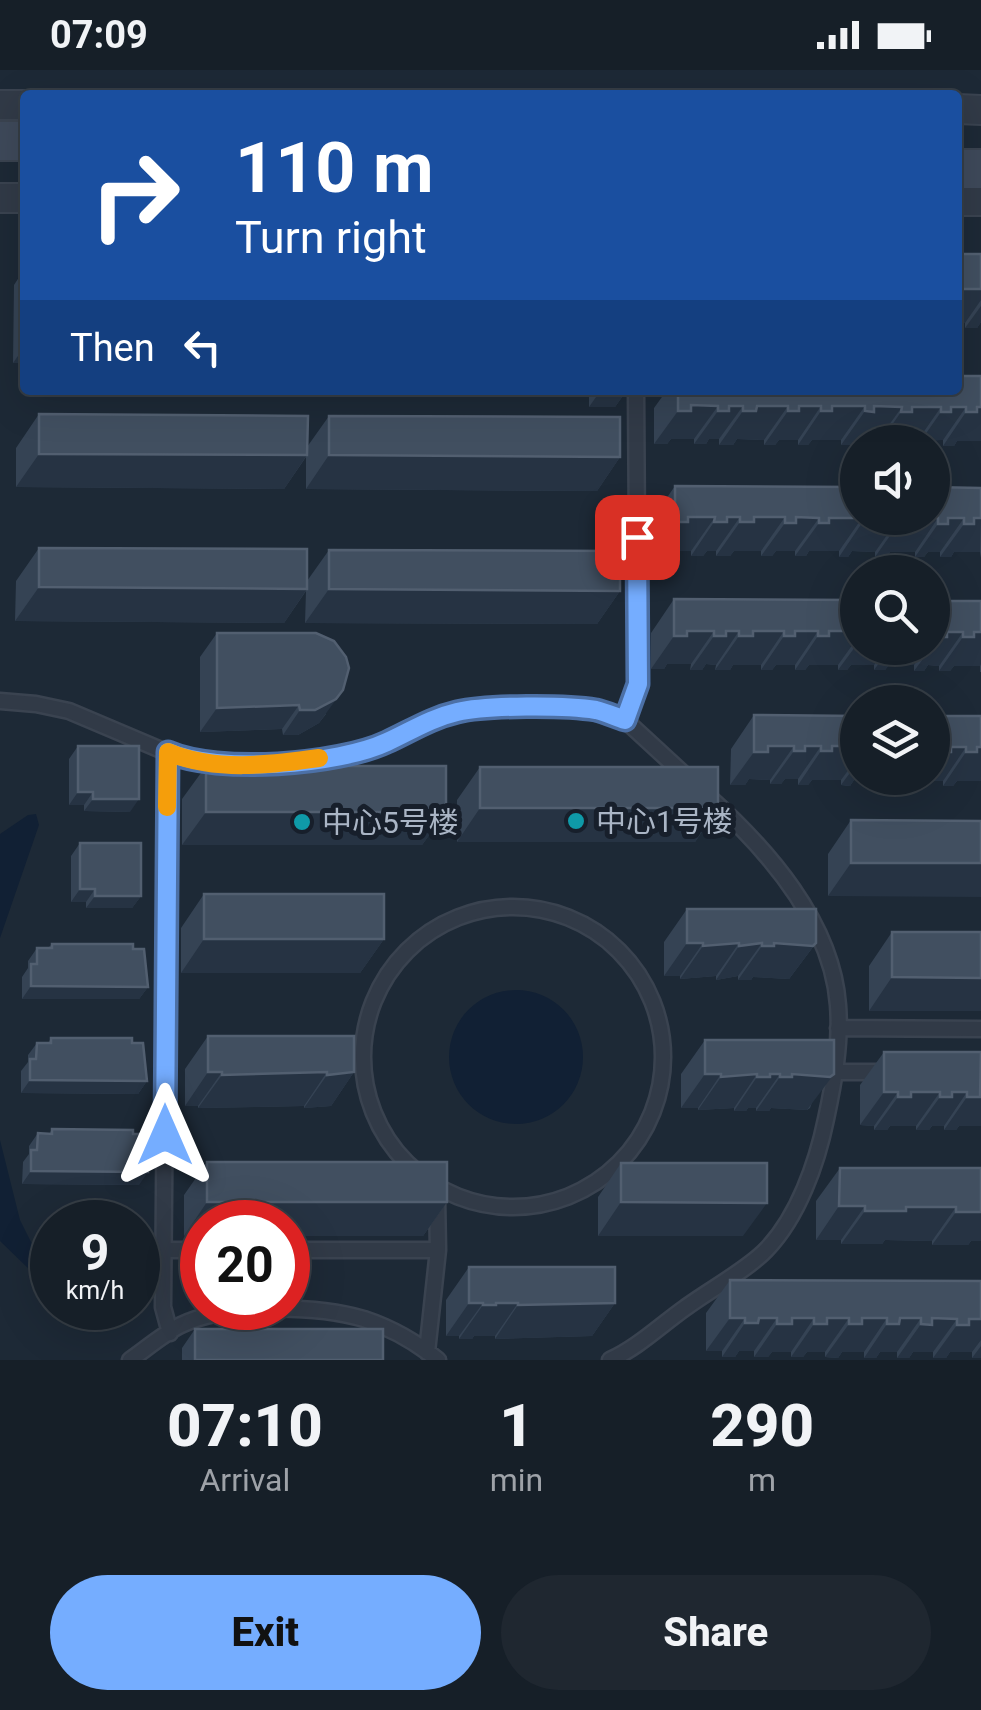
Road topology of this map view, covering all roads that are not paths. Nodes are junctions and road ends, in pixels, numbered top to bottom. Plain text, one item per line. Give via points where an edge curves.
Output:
1 (636, 395) edge
2 (0, 700) edge
3 (625, 720) junction
4 (168, 752) junction
5 (838, 1028) junction
6 (981, 1029) edge
7 (835, 1072) junction
8 (908, 1072) edge
9 (437, 1186) junction
10 (164, 1250) junction
11 (180, 1250) edge
12 (310, 1250) edge
13 (438, 1250) junction
14 (170, 1333) junction
15 (433, 1356) edge
16 (130, 1360) edge
17 (610, 1360) edge

1 - 3 lane via 638,684
2 - 4 lane via 68,711
3 - 4 lane via 597,710 492,708 431,720 386,743 302,760 206,763
3 - 5 lane via 749,832 794,893 830,964
4 - 10 lane
5 - 6 lane
5 - 7 lane
7 - 8 lane
7 - 17 lane via 820,1149 788,1220 765,1252
9 - 9 lane via 393,1148 370,1106 364,1034 379,989 407,950 466,914 512,907 579,923 632,965 660,1025 662,1069 645,1126 608,1173 543,1204 495,1206
9 - 13 lane
10 - 11 lane
10 - 14 lane via 163,1307
12 - 13 lane
13 - 15 lane
14 - 15 lane via 214,1314 301,1310 366,1320
14 - 16 lane

